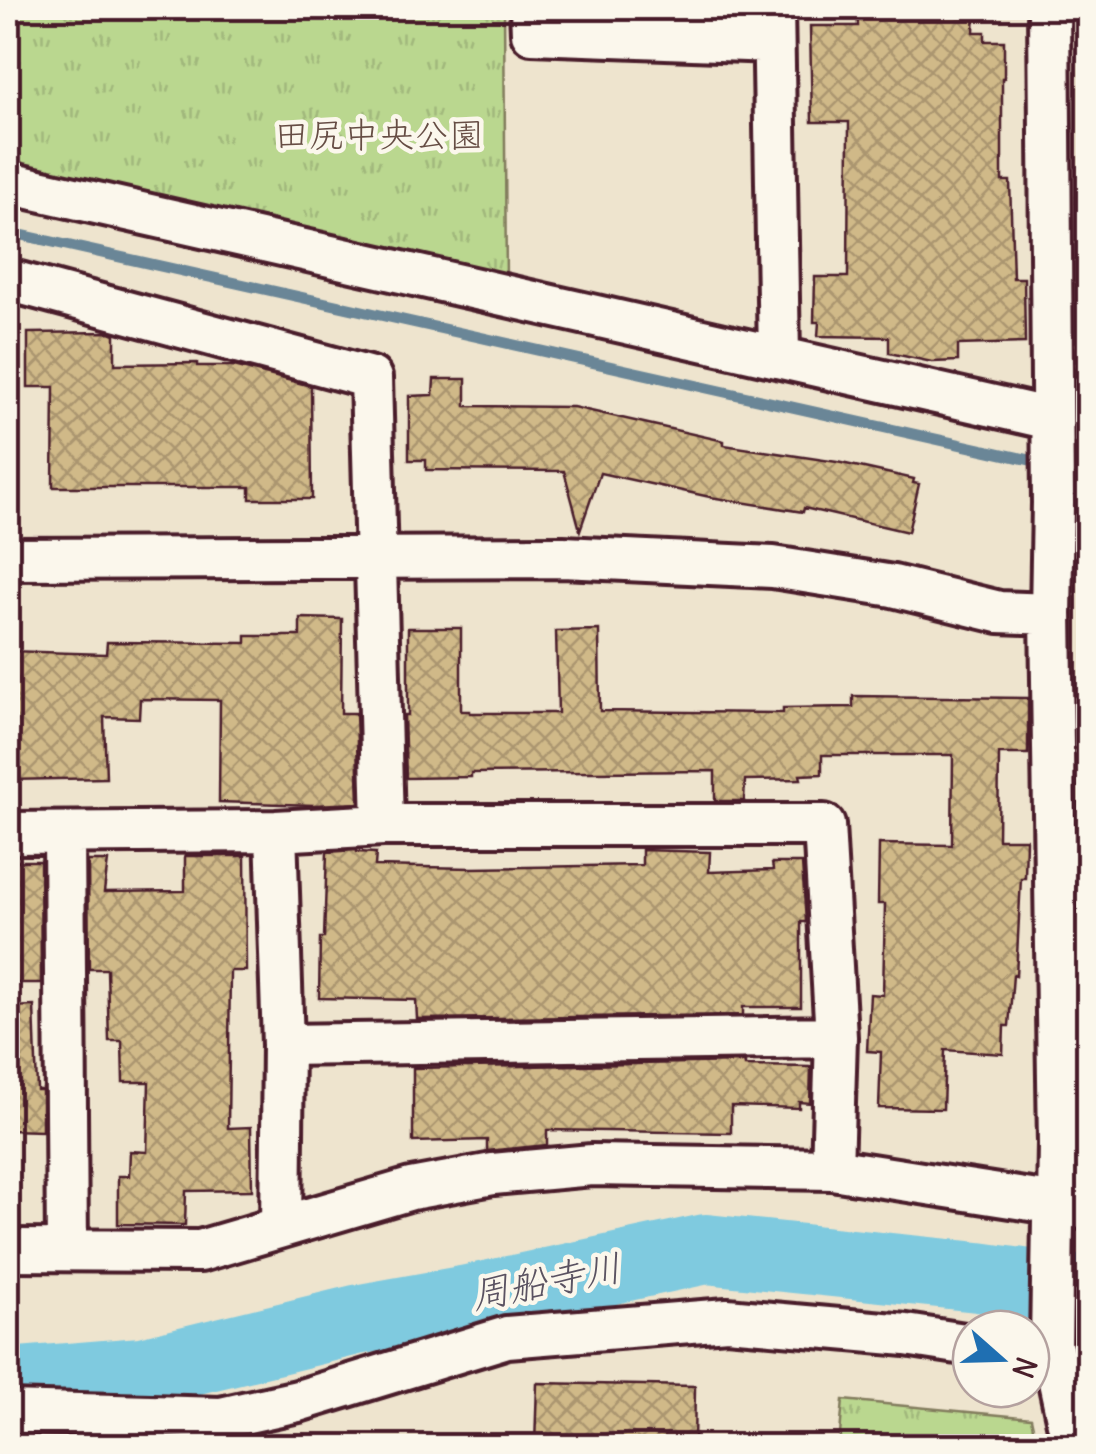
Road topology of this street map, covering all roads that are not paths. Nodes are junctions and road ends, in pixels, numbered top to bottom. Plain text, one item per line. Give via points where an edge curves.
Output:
1 (531, 8) edge
2 (1049, 8) edge
3 (773, 25) edge
4 (8, 184) edge
5 (8, 280) edge
6 (779, 357) junction
7 (1052, 420) junction
8 (375, 558) junction
9 (8, 559) edge
10 (1051, 614) junction
11 (382, 825) junction
12 (276, 830) junction
13 (64, 832) junction
14 (8, 833) edge
15 (836, 1037) junction
16 (283, 1045) junction
17 (832, 1170) junction
18 (1067, 1211) edge
19 (282, 1227) junction
20 (8, 1250) edge
21 (67, 1250) junction
22 (1051, 1314) edge
23 (951, 1342) edge
24 (1051, 1372) edge
25 (8, 1412) edge
26 (1073, 1446) edge

1 - 3 street via 532,32
2 - 7 street
3 - 6 street
4 - 6 street
5 - 8 street via 371,378
6 - 7 street
7 - 10 street
8 - 9 street
8 - 10 street via 563,557 773,567 999,612
8 - 11 street
10 - 18 street via 1059,1144
11 - 12 street
11 - 15 street via 824,825
12 - 13 street
12 - 16 street
13 - 14 street
13 - 21 street
15 - 16 street
15 - 17 street
16 - 19 street
17 - 18 street
17 - 19 street via 592,1166 493,1174 411,1189
18 - 22 street
19 - 21 street via 200,1251
20 - 21 street
23 - 25 street via 727,1318 507,1337 298,1402 221,1418
24 - 26 street

